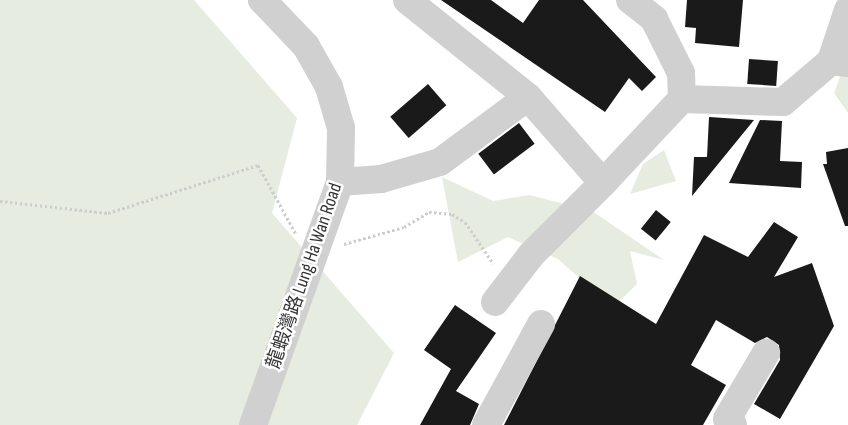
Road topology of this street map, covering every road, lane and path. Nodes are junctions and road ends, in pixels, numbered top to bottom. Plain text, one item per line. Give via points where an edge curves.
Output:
1 (262, 0) edge
2 (407, 0) edge
3 (630, 0) edge
4 (848, 10) edge
5 (840, 62) edge
6 (528, 96) junction
7 (682, 99) junction
8 (340, 182) junction
9 (603, 183) junction
10 (0, 201) edge
11 (312, 263) junction
12 (512, 278) junction
13 (496, 302) dead end
14 (541, 324) dead end
15 (766, 353) dead end
16 (253, 425) edge
17 (486, 425) edge
18 (733, 425) edge

1 - 8 street, 龍蝦灣路 Lung Ha Wan Road via 306,46 329,87 341,128
2 - 6 street
3 - 7 street via 654,19 681,73
4 - 5 street
5 - 7 street via 783,102
6 - 8 street via 440,162 381,179
6 - 9 street
7 - 9 street
8 - 11 street, 龍蝦灣路 Lung Ha Wan Road
9 - 12 street
10 - 11 path via 108,213 258,165
11 - 12 path via 347,243 404,227 431,212 462,220 489,260
11 - 16 street, 龍蝦灣路 Lung Ha Wan Road
12 - 13 street
14 - 17 street
15 - 18 street via 727,419

